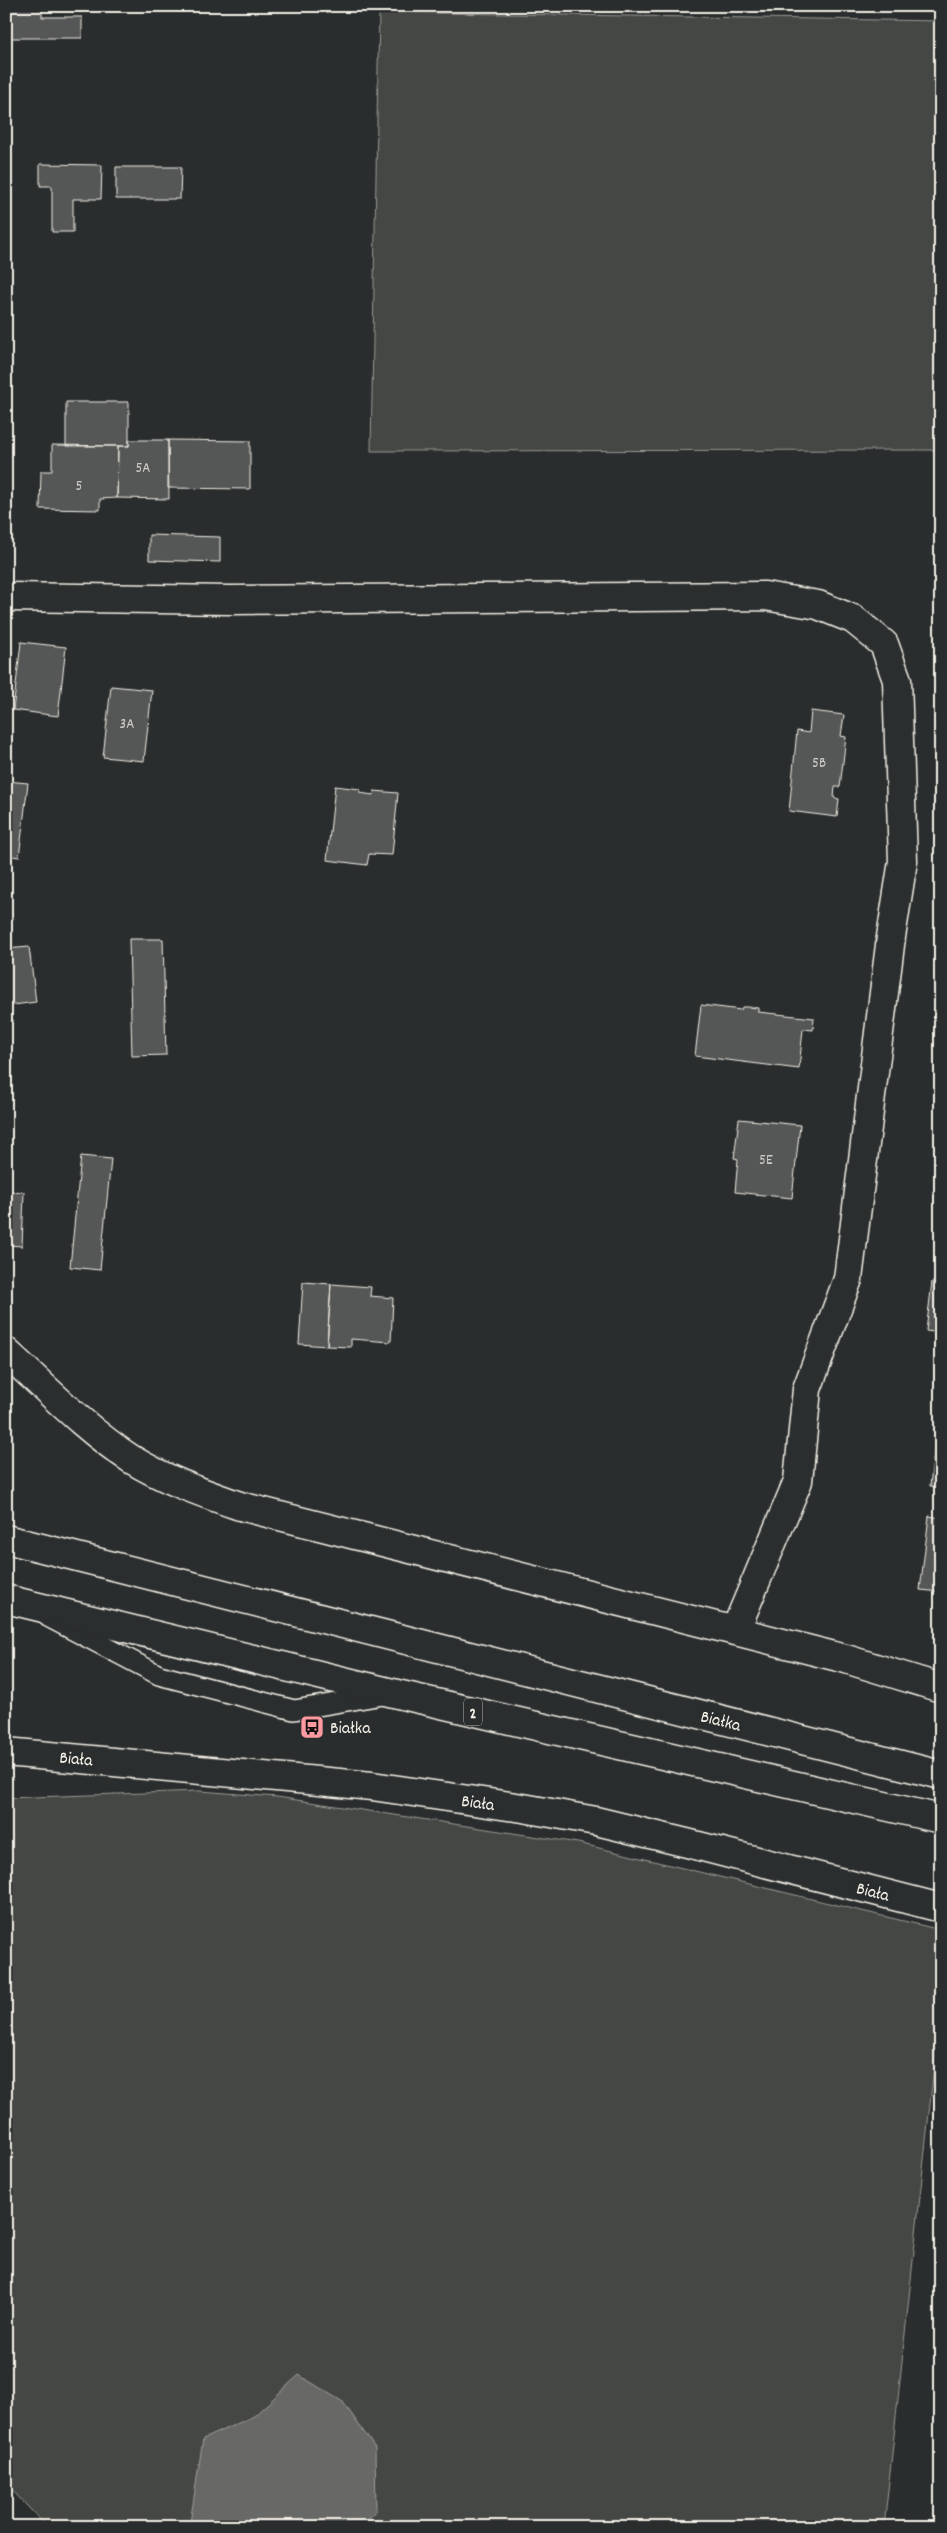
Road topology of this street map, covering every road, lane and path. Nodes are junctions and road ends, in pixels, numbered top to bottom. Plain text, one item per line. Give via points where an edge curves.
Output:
1 (6, 597) edge
2 (6, 1352) edge
3 (6, 1539) edge
4 (13, 1601) edge
5 (735, 1631) junction
6 (941, 1688) edge
7 (394, 1693) junction
8 (6, 1752) edge
9 (941, 1775) edge
10 (941, 1819) edge
11 (941, 1908) edge

1 - 5 main road via 230,600 765,596 818,604 853,619 884,644 897,680 903,861 848,1279 807,1389 798,1481
2 - 5 main road via 96,1433 132,1459 189,1488 249,1509
3 - 9 main road, Białka
4 - 7 main road, 2
4 - 7 lane via 159,1675 294,1710
5 - 6 main road via 846,1659
7 - 10 main road, 2
8 - 11 main road, Biała via 372,1786 523,1808 596,1821

